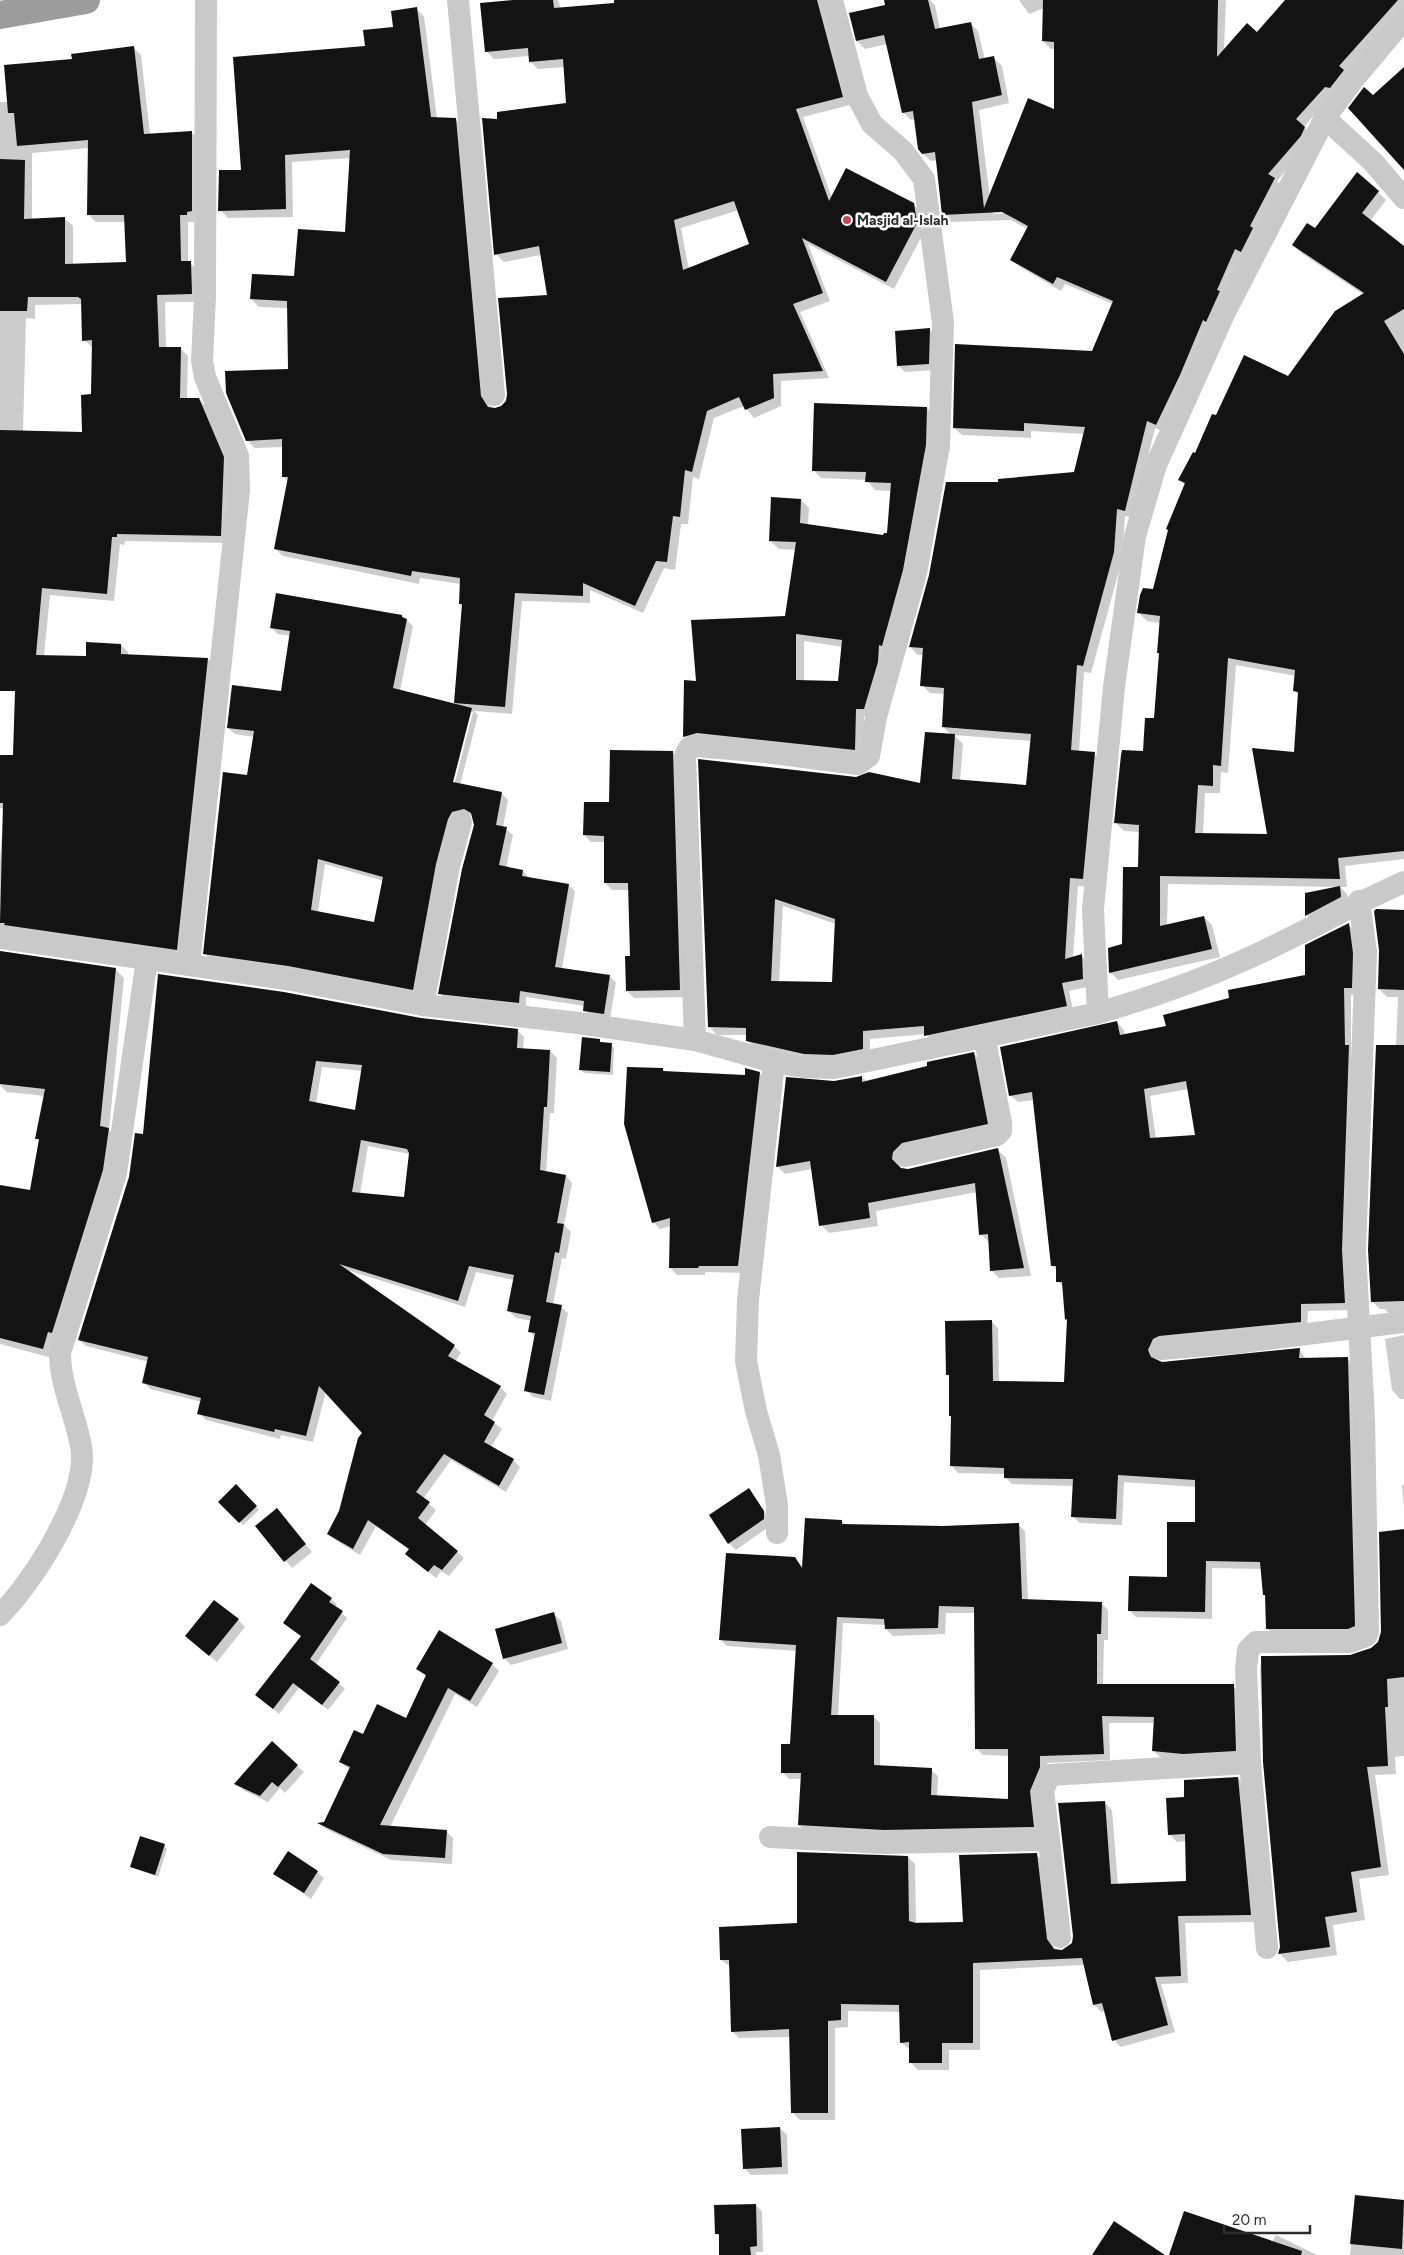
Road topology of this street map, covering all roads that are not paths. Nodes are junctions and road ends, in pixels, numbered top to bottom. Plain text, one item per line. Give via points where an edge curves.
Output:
1 (86, 0) edge
2 (206, 0) edge
3 (458, 0) edge
4 (832, 0) edge
5 (0, 15) edge
6 (1404, 19) edge
7 (1325, 118) junction
8 (1404, 198) edge
9 (494, 395) dead end
10 (461, 822) dead end
11 (1404, 882) edge
12 (1360, 901) junction
13 (0, 938) edge
14 (148, 959) junction
15 (190, 965) junction
16 (423, 1005) junction
17 (1098, 1013) junction
18 (984, 1035) junction
19 (695, 1040) junction
20 (774, 1062) junction
21 (905, 1156) dead end
22 (1404, 1322) edge
23 (1359, 1328) junction
24 (1161, 1349) dead end
25 (778, 1533) dead end
26 (0, 1615) edge
27 (1250, 1763) junction
28 (770, 1837) dead end
29 (1049, 1840) junction
30 (1060, 1937) dead end
31 (1267, 1948) dead end

1 - 5 highway
2 - 15 street via 202,361 205,377 238,456 239,490
3 - 9 street
4 - 19 street via 857,96 872,124 903,151 924,179 944,323 939,446 916,573 876,718 869,756 858,764 696,746 689,748 685,756
6 - 7 street
7 - 8 street via 1373,162
7 - 17 street via 1225,312 1156,464 1135,536 1114,687 1093,908
10 - 16 street via 449,866
11 - 12 street
12 - 17 street via 1251,957 1185,984
12 - 23 street via 1366,952 1355,1250
13 - 14 street
14 - 15 street
14 - 26 street via 116,1173 60,1353 60,1373 82,1448 79,1478 48,1551 30,1581
15 - 16 street via 286,978
16 - 19 street
17 - 18 street
18 - 20 street via 834,1068
18 - 21 street via 1001,1131 997,1135
19 - 20 street
20 - 25 street via 748,1300 746,1361 769,1455 778,1505
22 - 23 street
23 - 24 street
23 - 27 street via 1368,1632 1363,1639 1350,1642 1263,1641 1252,1645 1248,1650 1246,1669
27 - 29 street via 1050,1775 1043,1790
27 - 31 street
28 - 29 street via 893,1844
29 - 30 street

